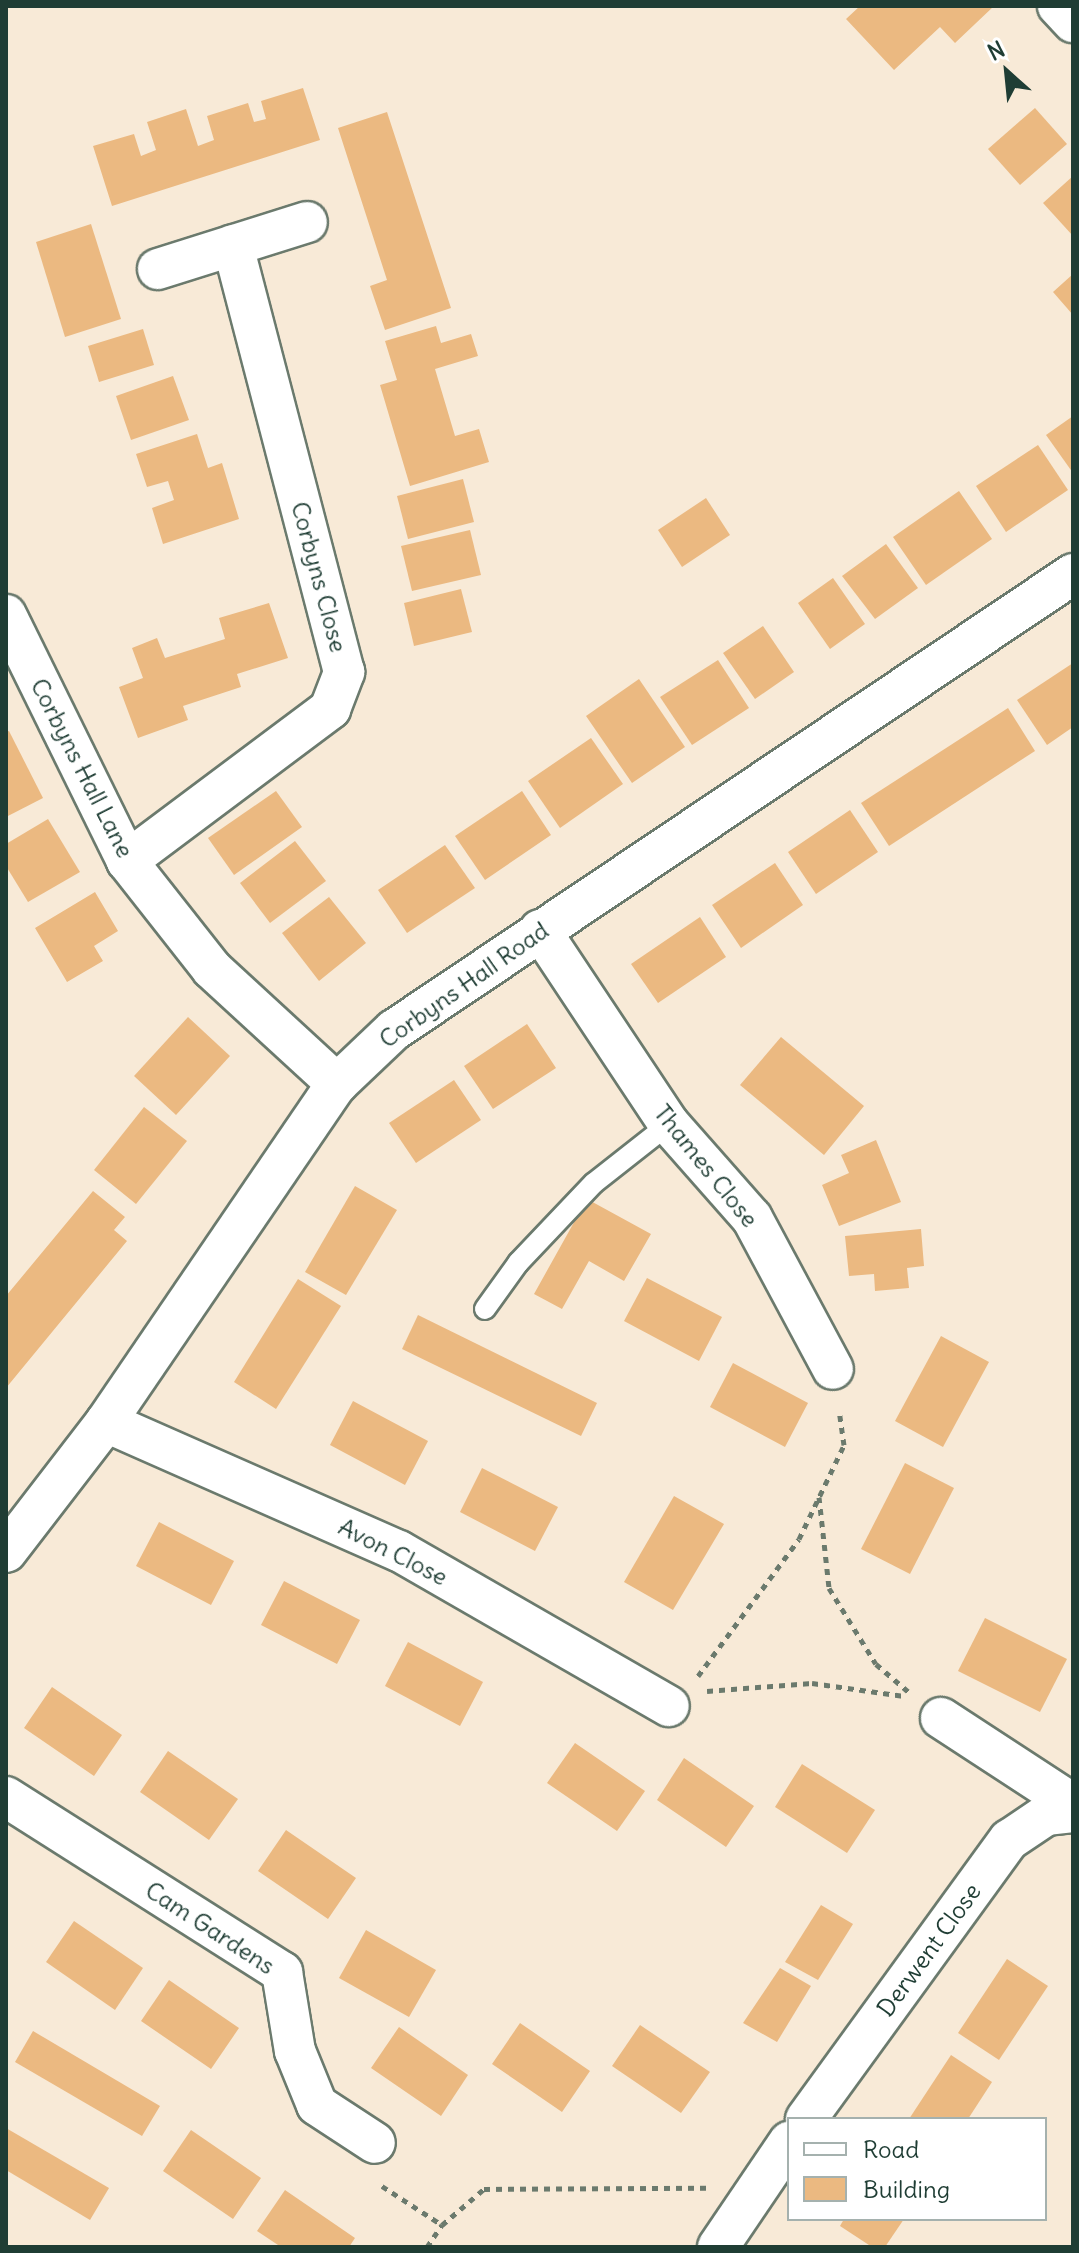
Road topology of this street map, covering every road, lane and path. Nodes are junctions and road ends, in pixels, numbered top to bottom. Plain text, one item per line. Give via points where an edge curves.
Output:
1 (1058, 6) edge
2 (1073, 22) edge
3 (307, 222) dead end
4 (233, 245) junction
5 (158, 269) dead end
6 (1073, 574) edge
7 (6, 615) edge
8 (127, 861) junction
9 (540, 930) junction
10 (337, 1084) junction
11 (669, 1124) junction
12 (485, 1309) dead end
13 (833, 1369) joint
14 (106, 1422) junction
15 (819, 1496) junction
16 (6, 1552) edge
17 (678, 1699) junction
18 (941, 1718) dead end
19 (6, 1797) edge
20 (1073, 1804) edge
21 (1073, 1812) edge
22 (807, 2117) edge
23 (375, 2143) joint
24 (787, 2145) edge
25 (756, 2188) junction
26 (442, 2225) junction
27 (427, 2247) edge
28 (718, 2247) edge

1 - 2 street
3 - 4 street
4 - 5 street
4 - 8 street, Corbyns Close via 344,672 330,709
6 - 9 street, Corbyns Hall Road
7 - 8 street, Corbyns Hall Lane
8 - 10 street, Corbyns Hall Lane via 212,969
9 - 10 street, Corbyns Hall Road via 394,1030
9 - 11 street, Thames Close
10 - 14 street, Corbyns Hall Road
11 - 12 lane via 594,1183 518,1263
11 - 13 street, Thames Close via 752,1218
13 - 15 path via 844,1445
14 - 16 street, Corbyns Hall Road
14 - 17 street, Avon Close via 399,1551
15 - 17 path via 799,1539
15 - 17 path via 829,1588 876,1664 916,1698 812,1683
18 - 20 street
19 - 23 street, Cam Gardens via 282,1972 295,2051 317,2105
21 - 22 street, Derwent Close via 1046,1815 1009,1840
23 - 26 path via 359,2171
24 - 25 street
25 - 26 path via 484,2189
25 - 28 street
26 - 27 path

